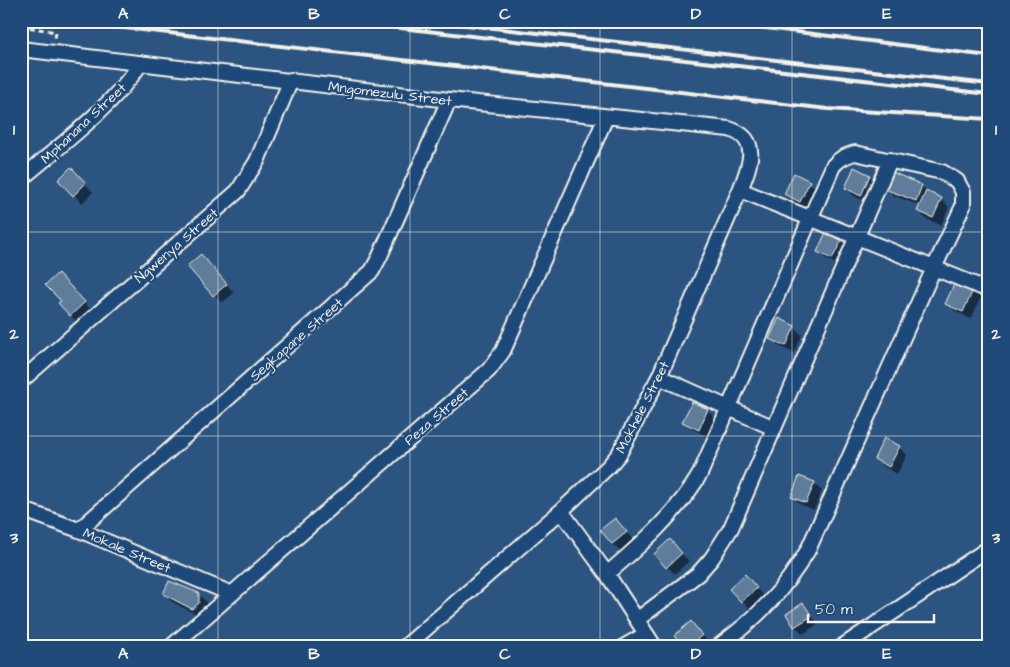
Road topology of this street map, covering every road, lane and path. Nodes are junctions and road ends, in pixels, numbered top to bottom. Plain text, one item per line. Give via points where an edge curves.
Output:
1 (21, 26) edge
2 (56, 32) dead end
3 (21, 49) edge
4 (141, 63) junction
5 (291, 80) junction
6 (449, 100) junction
7 (606, 117) junction
8 (751, 150) joint
9 (890, 160) junction
10 (21, 179) edge
11 (740, 190) junction
12 (811, 218) junction
13 (857, 237) junction
14 (934, 268) junction
15 (981, 287) dead end
16 (659, 377) junction
17 (21, 381) edge
18 (728, 408) junction
19 (774, 428) junction
20 (21, 508) edge
21 (561, 511) junction
22 (79, 530) junction
23 (989, 548) edge
24 (607, 574) junction
25 (232, 594) junction
26 (638, 618) junction
27 (650, 640) edge
28 (172, 646) edge
29 (406, 646) edge
30 (625, 646) edge
31 (719, 646) edge
32 (843, 646) edge

1 - 2 path
3 - 4 street, Mngomezulu Street
4 - 5 street, Mngomezulu Street
4 - 10 street, Mphanana Street via 97,113
5 - 6 street, Mngomezulu Street
5 - 17 street, Ngwenya Street via 257,161 238,191
6 - 7 street, Mngomezulu Street
6 - 22 street, Segkapane Street via 372,271
7 - 8 street, Mngomezulu Street via 729,129 741,136
7 - 25 street, Peza Street via 496,362
8 - 11 street, Mokhele Street
9 - 12 street via 854,153 838,160
9 - 13 street
9 - 14 street via 942,172 956,181 963,192 963,206
11 - 12 street
11 - 16 street, Mokhele Street
12 - 13 street
12 - 18 street
13 - 14 street
13 - 19 street
14 - 15 street
14 - 31 street via 808,550 775,598
16 - 18 street
16 - 21 street, Mokhele Street via 619,454
18 - 19 street
18 - 24 street via 700,474 684,497
19 - 26 street via 731,528 712,558 698,574
20 - 22 street, Mokale Street
21 - 24 street
21 - 29 street, Mokhele Street
22 - 25 street, Mokale Street
23 - 32 street
24 - 26 street
25 - 28 street, Peza Street
26 - 27 street
27 - 30 street

